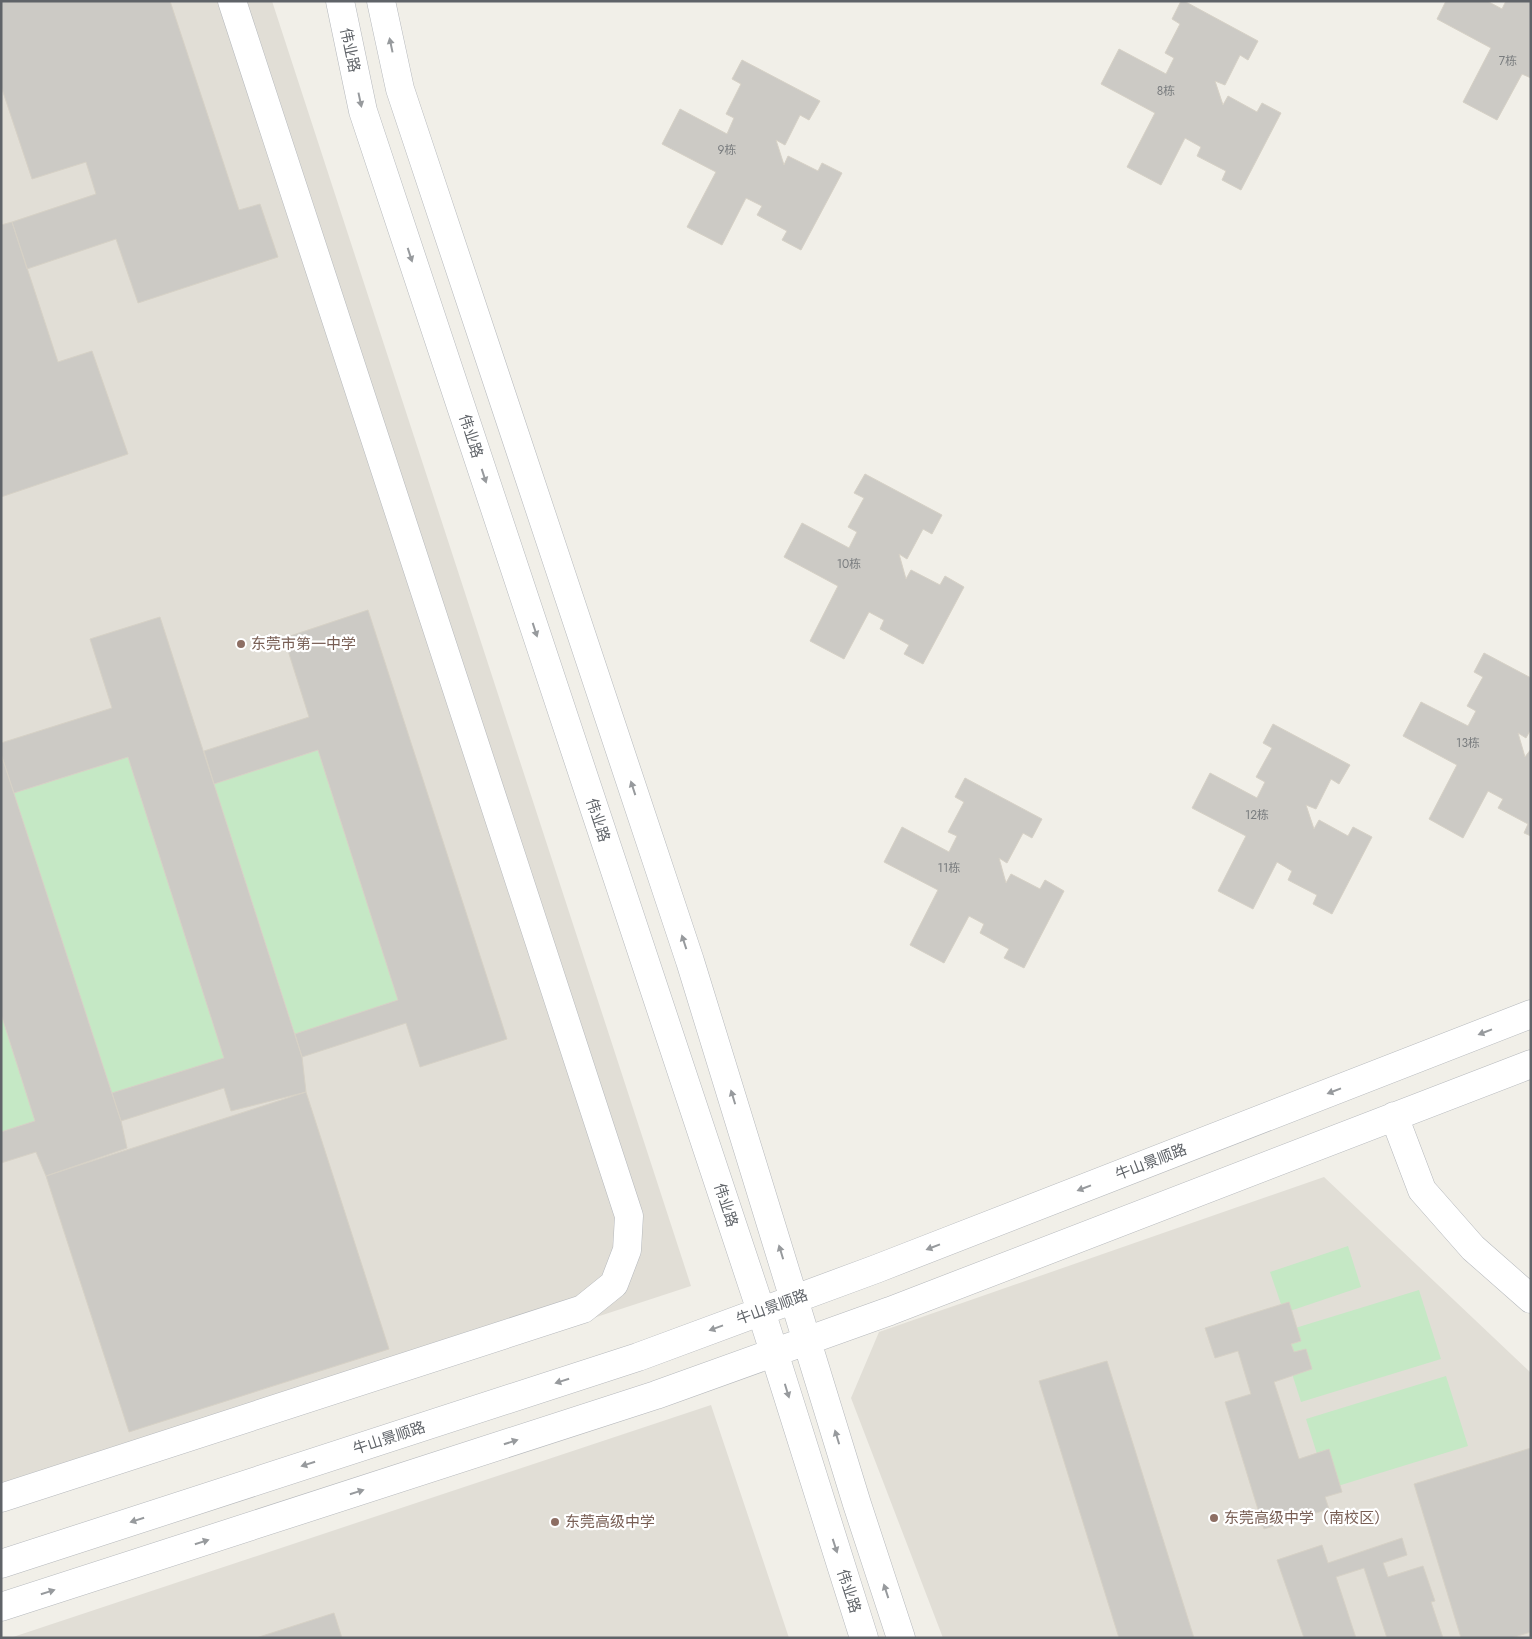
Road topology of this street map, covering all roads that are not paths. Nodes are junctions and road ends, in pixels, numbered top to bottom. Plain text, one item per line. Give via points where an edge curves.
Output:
1 (232, 1) edge
2 (340, 1) edge
3 (381, 1) edge
4 (1531, 1014) edge
5 (1531, 1064) edge
6 (1394, 1116) junction
7 (795, 1299) junction
8 (1531, 1299) edge
9 (761, 1311) junction
10 (808, 1340) junction
11 (774, 1352) junction
12 (1, 1498) edge
13 (1, 1564) edge
14 (1, 1607) edge
15 (864, 1638) edge
16 (901, 1638) edge

1 - 12 street via 629,1216 627,1250 614,1284 583,1309
2 -> 9 street, 伟业路 via 363,111
7 -> 3 street via 690,961 400,89
4 -> 7 street, 牛山景顺路
5 - 6 street
6 - 8 street via 1422,1190 1473,1248
6 - 10 street
7 - 9 street, 牛山景顺路
7 - 10 street
9 - 11 street, 伟业路
9 -> 13 street, 牛山景顺路 via 638,1357
10 - 11 street
16 -> 10 street
14 -> 11 street via 656,1394
11 -> 15 street, 伟业路

